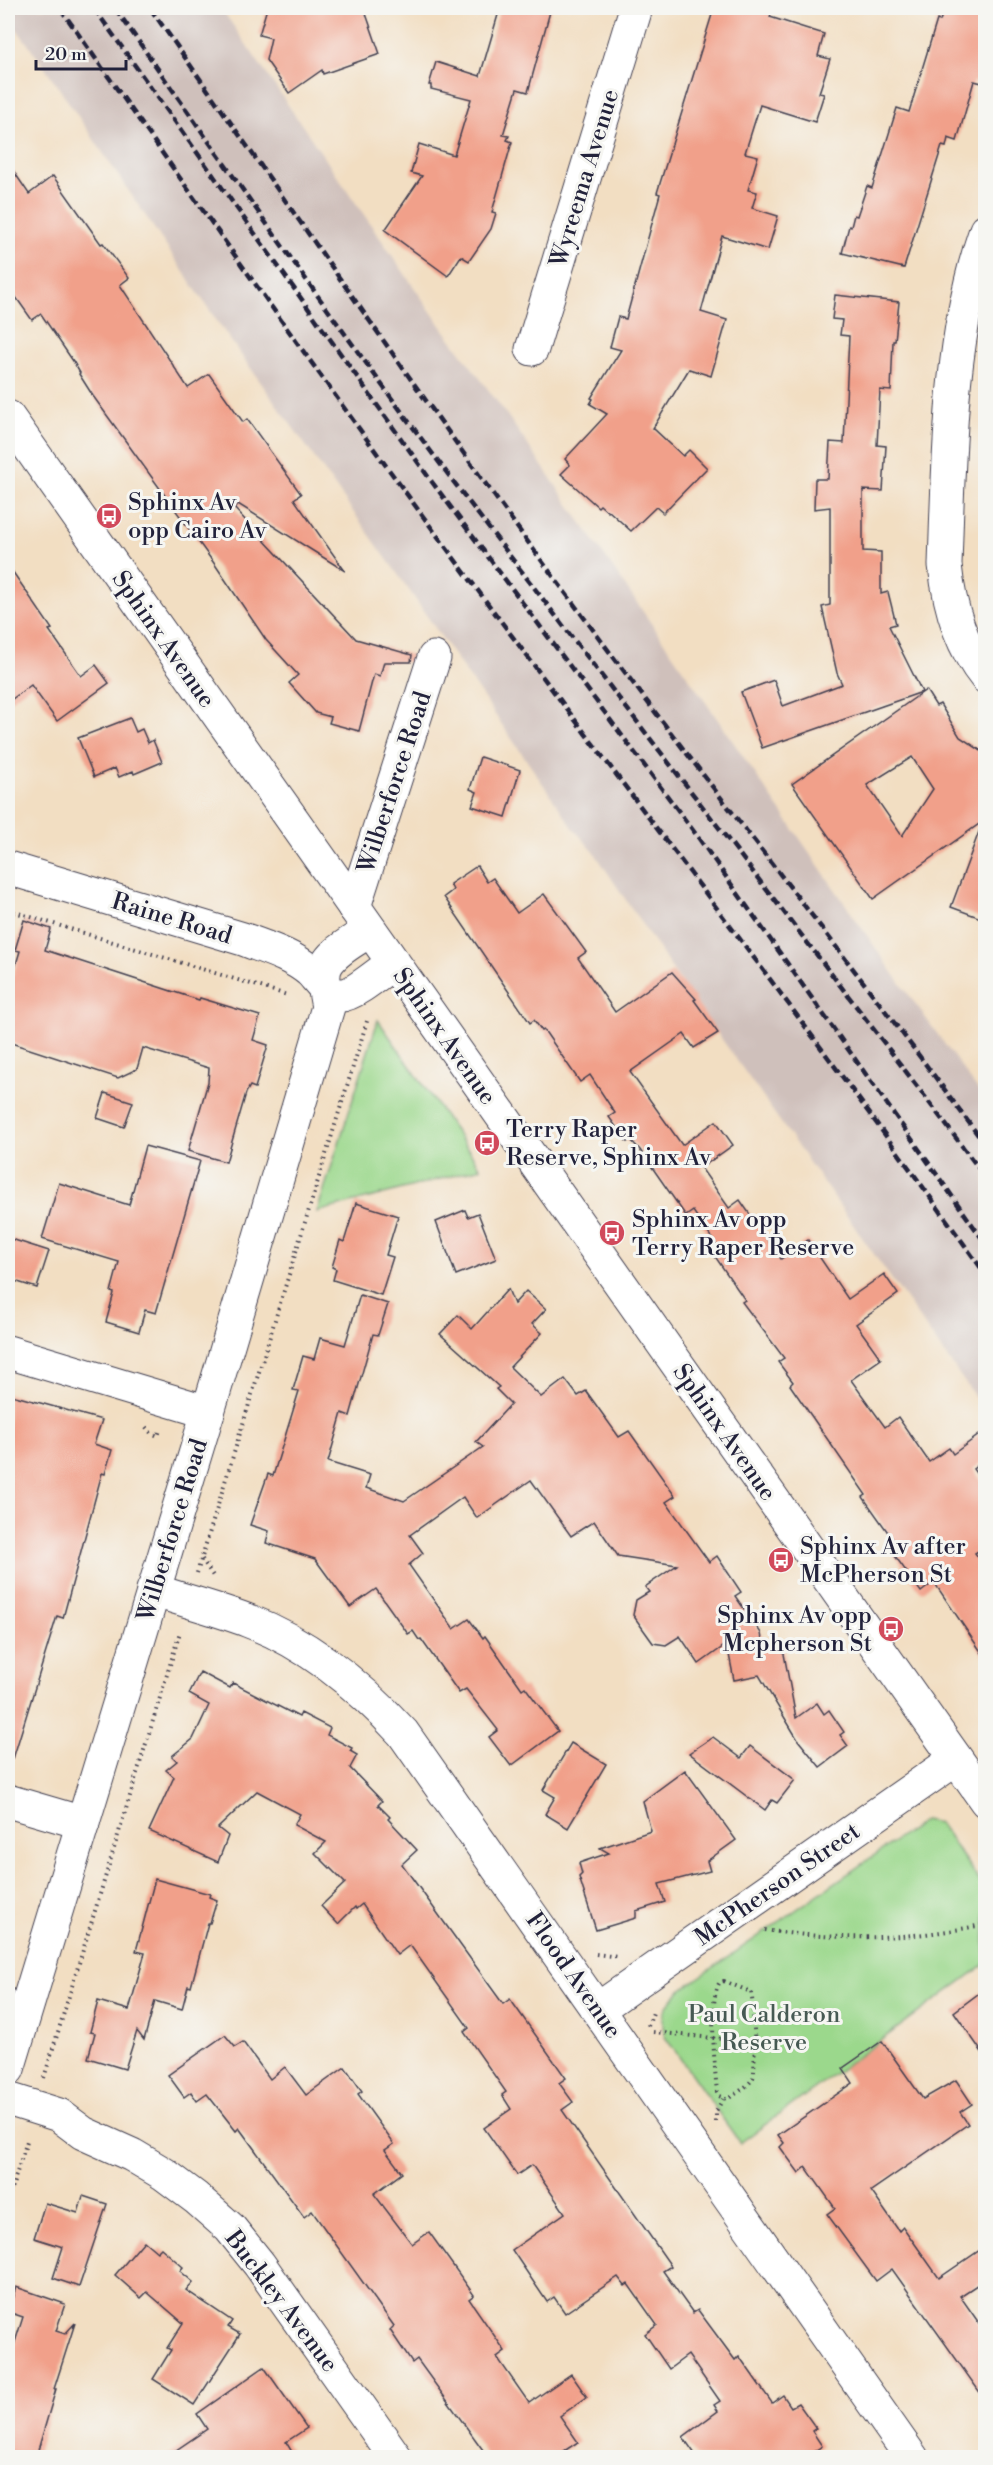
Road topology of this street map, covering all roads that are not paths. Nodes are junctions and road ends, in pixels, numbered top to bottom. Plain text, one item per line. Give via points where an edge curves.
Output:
1 (636, 8) edge
2 (986, 230) edge
3 (532, 349) dead end
4 (8, 417) edge
5 (434, 658) dead end
6 (986, 677) edge
7 (8, 868) edge
8 (362, 919) junction
9 (393, 963) junction
10 (327, 998) junction
11 (8, 1352) edge
12 (208, 1412) junction
13 (153, 1590) junction
14 (956, 1759) junction
15 (8, 1801) edge
16 (986, 1802) edge
17 (83, 1823) junction
18 (598, 2009) junction
19 (8, 2070) edge
20 (8, 2099) edge
21 (8, 2121) edge
22 (83, 2133) junction
23 (396, 2457) edge
24 (912, 2457) edge

1 - 3 street, Wyreema Avenue
2 - 6 street via 973,273 954,384 945,565 960,630
4 - 8 street, Sphinx Avenue
5 - 8 street, Wilberforce Road via 369,865
7 - 10 street, Raine Road via 278,952 298,962
8 - 9 street, Sphinx Avenue
8 - 10 street, Wilberforce Road via 327,962
9 - 10 street via 346,995
9 - 14 street, Sphinx Avenue
10 - 12 street, Wilberforce Road
11 - 12 street
12 - 13 street, Wilberforce Road
13 - 17 street, Wilberforce Road
13 - 18 street, Flood Avenue via 250,1622 285,1638 321,1659 377,1705 426,1763
14 - 16 street, Sphinx Avenue
14 - 18 street, McPherson Street
15 - 17 street
17 - 19 street, Wilberforce Road
18 - 24 street, Flood Avenue
20 - 22 street, Buckley Avenue via 59,2115
21 - 22 street, Buckley Avenue via 53,2134
22 - 23 street, Buckley Avenue via 164,2174 230,2228

